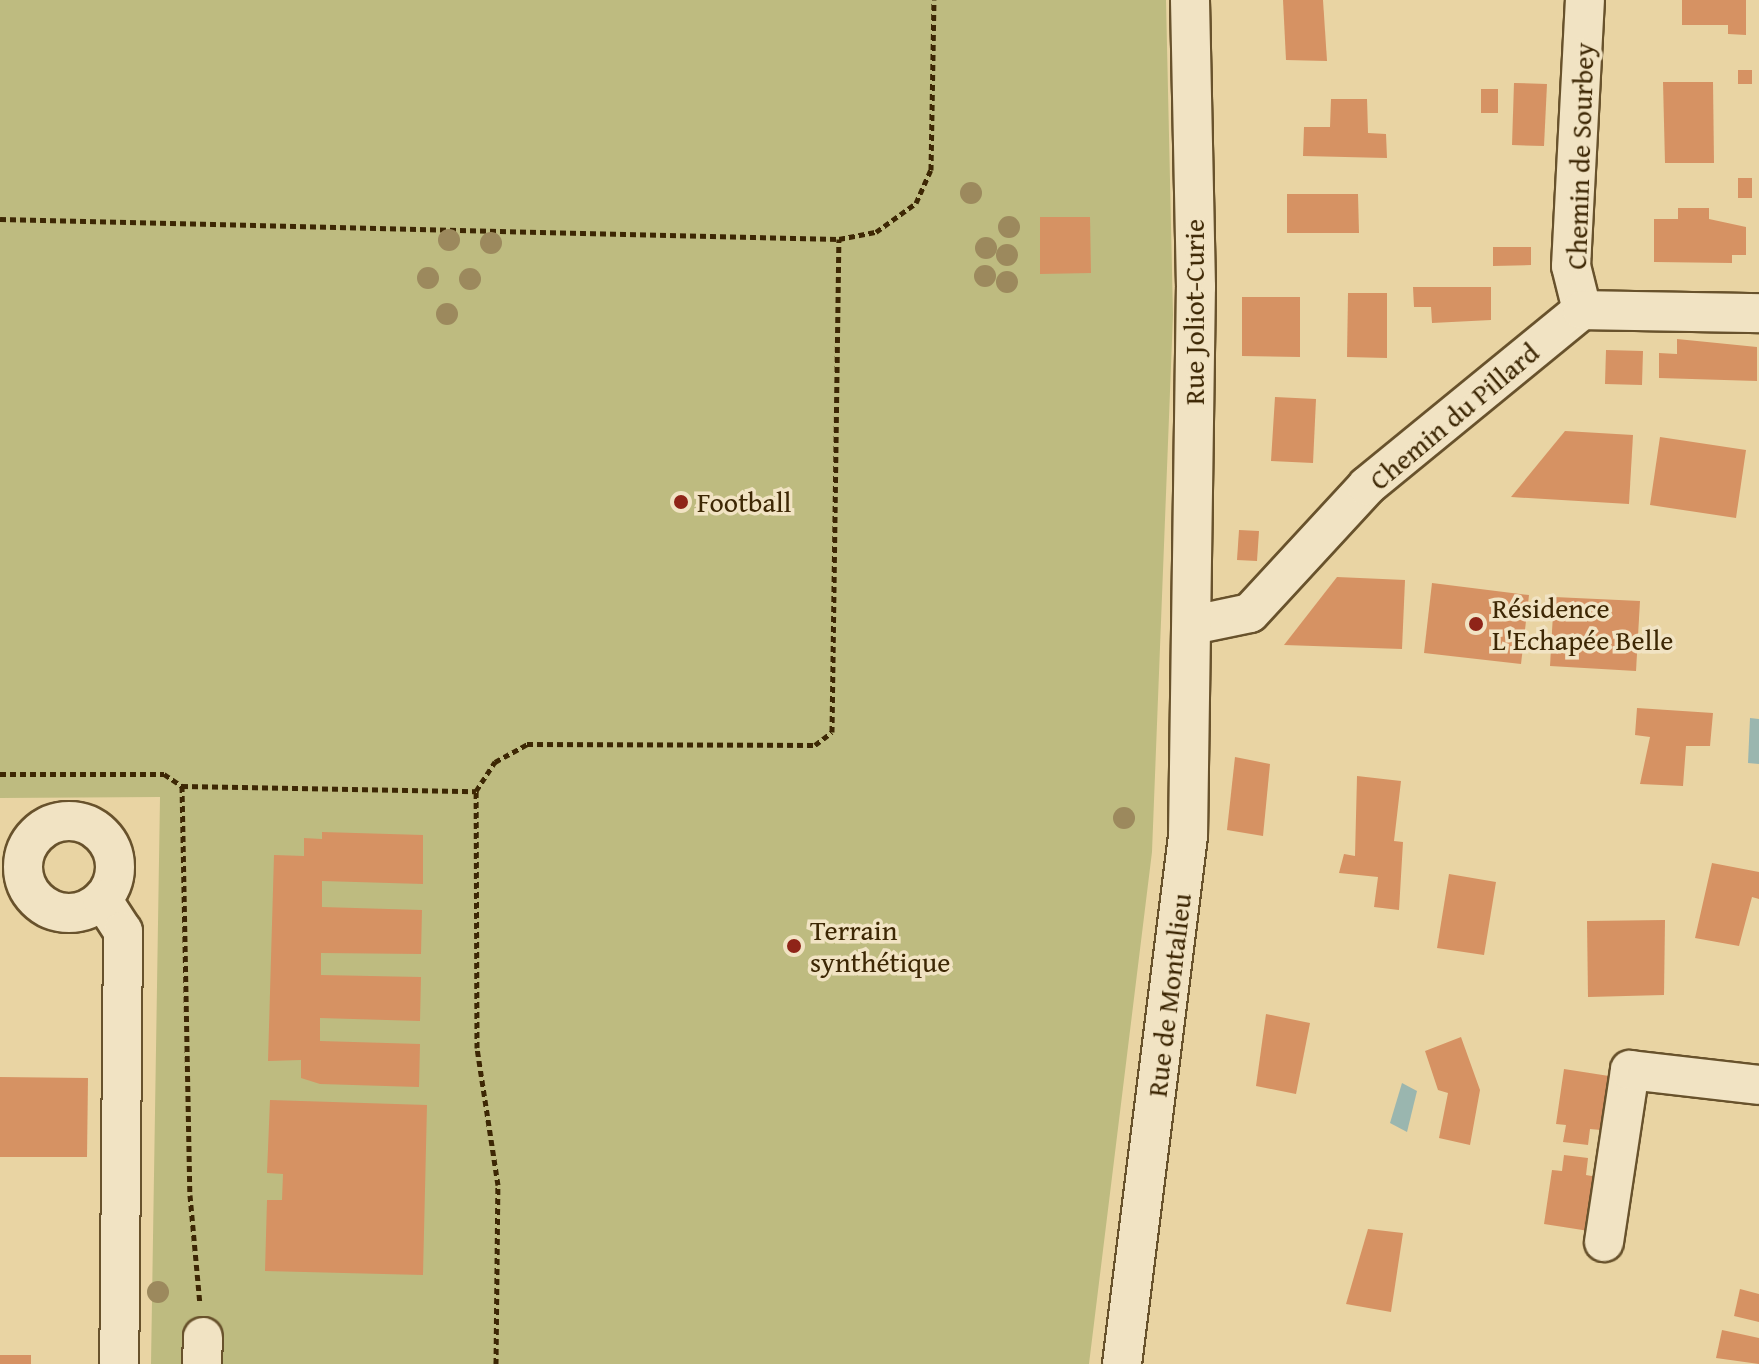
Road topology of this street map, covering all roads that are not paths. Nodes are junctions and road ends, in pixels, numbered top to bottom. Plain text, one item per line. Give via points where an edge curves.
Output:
1 (1190, 0) edge
2 (1585, 0) edge
3 (1582, 310) junction
4 (1759, 313) edge
5 (1193, 625) junction
6 (102, 899) dead end
7 (1759, 1085) edge
8 (1604, 1242) dead end
9 (119, 1364) edge
10 (1122, 1364) edge

1 - 5 street, Rue Joliot-Curie
2 - 3 street, Chemin de Sourbey via 1571,266
3 - 4 street
3 - 5 street, Chemin du Pillard via 1367,486 1250,613
5 - 10 street, Rue de Montalieu via 1188,836
6 - 9 street via 123,931
7 - 8 street via 1630,1070

